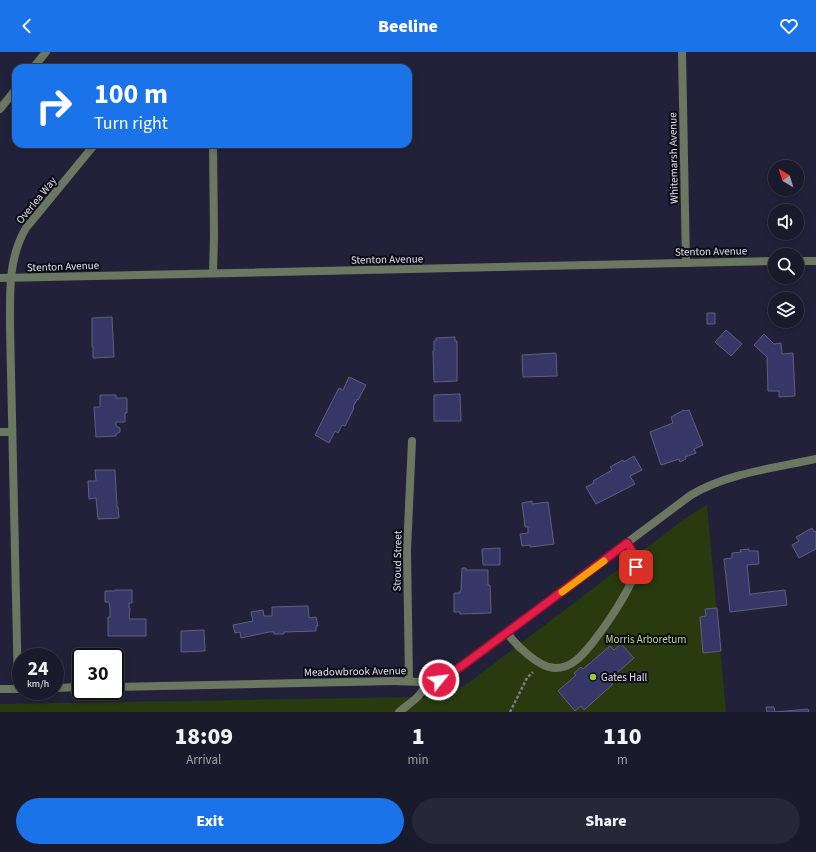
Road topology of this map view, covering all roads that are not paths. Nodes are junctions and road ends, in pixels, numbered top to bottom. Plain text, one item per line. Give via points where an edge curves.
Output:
1 (46, 52) edge
2 (682, 52) edge
3 (36, 64) edge
4 (12, 94) edge
5 (0, 109) edge
6 (92, 148) edge
7 (213, 148) edge
8 (768, 261) edge
9 (804, 261) edge
10 (816, 261) edge
11 (686, 263) junction
12 (212, 273) junction
13 (0, 278) edge
14 (10, 278) junction
15 (0, 432) edge
16 (12, 432) junction
17 (412, 441) dead end
18 (816, 459) edge
19 (627, 543) junction
20 (507, 634) junction
21 (18, 648) edge
22 (409, 681) junction
23 (426, 682) junction
24 (124, 687) edge
25 (12, 689) edge
26 (0, 690) edge
27 (399, 712) edge

1 - 3 street
2 - 11 street, Whitemarsh Avenue
4 - 5 street
6 - 14 street, Overlea Way via 26,228 18,243
7 - 12 street
8 - 11 street, Stenton Avenue
9 - 10 street
11 - 12 street, Stenton Avenue
12 - 14 street, Stenton Avenue
13 - 14 street, Stenton Avenue
14 - 16 street, Overlea Way
15 - 16 street
16 - 21 street, Overlea Way
17 - 22 street, Stroud Street via 407,550
18 - 19 street, Meadowbrook Avenue via 747,474 702,488
19 - 20 street, Meadowbrook Avenue
19 - 20 street via 636,558 630,586 607,624 576,661 564,667 553,668 518,646
20 - 23 street, Meadowbrook Avenue via 448,676
22 - 23 street, Meadowbrook Avenue
22 - 24 street, Meadowbrook Avenue
23 - 27 street via 421,694
25 - 26 street

